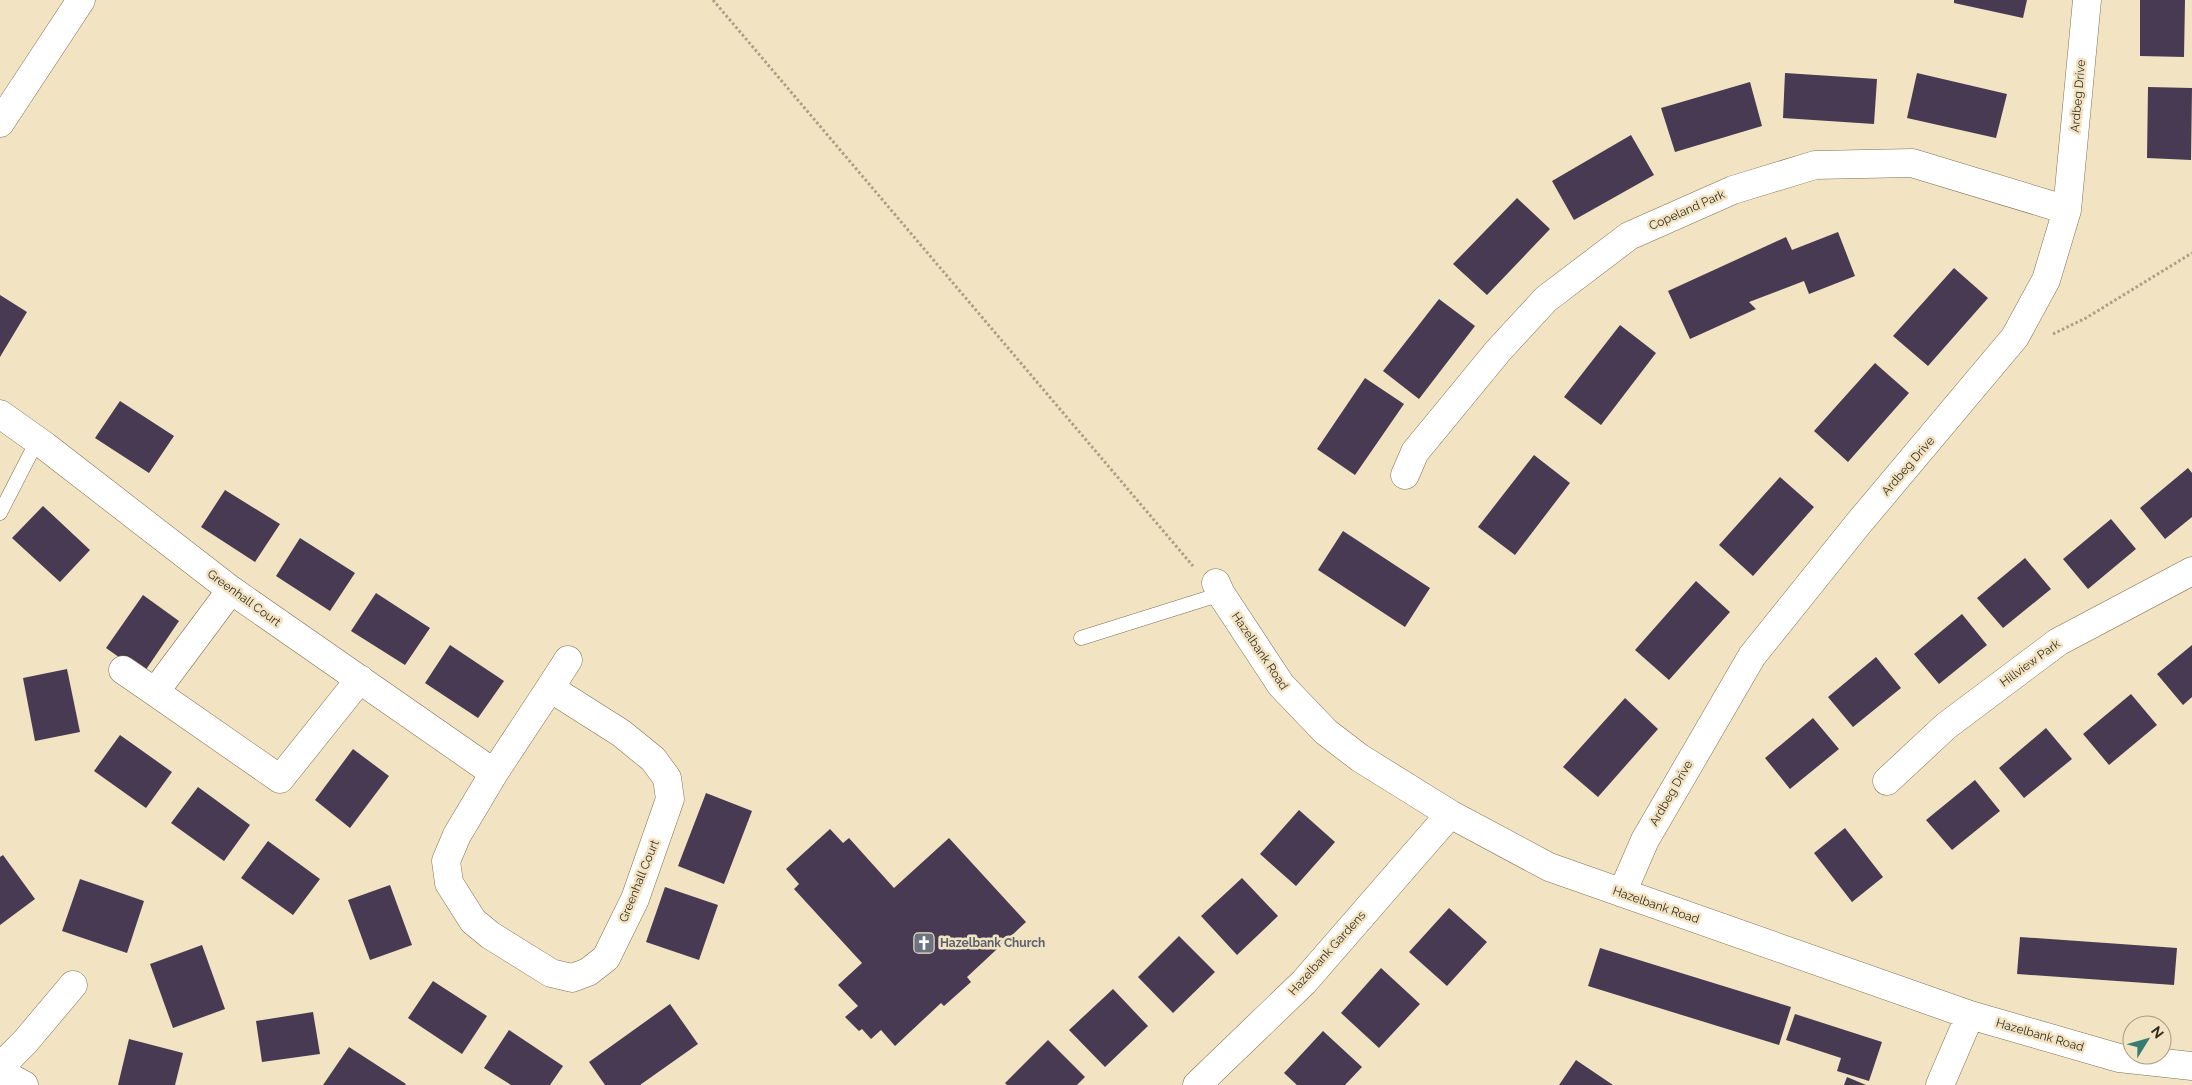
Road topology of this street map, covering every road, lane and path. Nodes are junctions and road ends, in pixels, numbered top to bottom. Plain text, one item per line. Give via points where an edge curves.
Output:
1 (81, 0) edge
2 (713, 0) edge
3 (2086, 0) edge
4 (0, 123) edge
5 (2067, 210) junction
6 (2192, 253) edge
7 (2015, 337) junction
8 (0, 414) edge
9 (37, 441) junction
10 (1405, 475) dead end
11 (0, 513) edge
12 (2192, 571) edge
13 (1219, 589) junction
14 (230, 590) junction
15 (1081, 638) dead end
16 (568, 660) dead end
17 (123, 670) dead end
18 (360, 679) junction
19 (550, 688) junction
20 (155, 692) junction
21 (494, 773) junction
22 (1887, 781) dead end
23 (1450, 814) junction
24 (1622, 893) junction
25 (73, 984) dead end
26 (1970, 1015) junction
27 (2192, 1066) edge
28 (0, 1067) edge
29 (0, 1072) edge
30 (24, 1085) edge
31 (1197, 1085) edge
32 (1940, 1085) edge

1 - 4 street
2 - 13 path via 1193,566
3 - 5 street, Ardbeg Drive
5 - 7 street, Ardbeg Drive via 2046,280
5 - 10 street, Copeland Park via 1912,163 1815,165 1733,190 1630,236 1546,299 1498,351 1415,452
6 - 7 path via 2086,318 2047,336
7 - 24 street, Ardbeg Drive via 1752,656 1644,840
8 - 9 street, Greenhall Court
9 - 11 lane
9 - 14 street, Greenhall Court
12 - 22 street, Hillview Park via 2058,642 1946,726
13 - 15 lane
13 - 23 street, Hazelbank Road via 1281,686 1326,732 1360,758
14 - 18 street, Greenhall Court
14 - 20 street
16 - 19 street, Greenhall Court
17 - 20 street
18 - 20 street via 280,779
18 - 21 street, Greenhall Court
19 - 21 street, Greenhall Court
19 - 21 street, Greenhall Court via 621,733 654,759 667,778 670,799 635,899 606,958 588,972 572,978 552,973 490,935 472,921 448,884 446,861 457,835
23 - 24 street, Hazelbank Road via 1549,866
23 - 31 street, Hazelbank Gardens via 1304,982
24 - 26 street, Hazelbank Road
25 - 28 street
26 - 27 street, Hazelbank Road via 2120,1058
26 - 32 street
29 - 30 street

